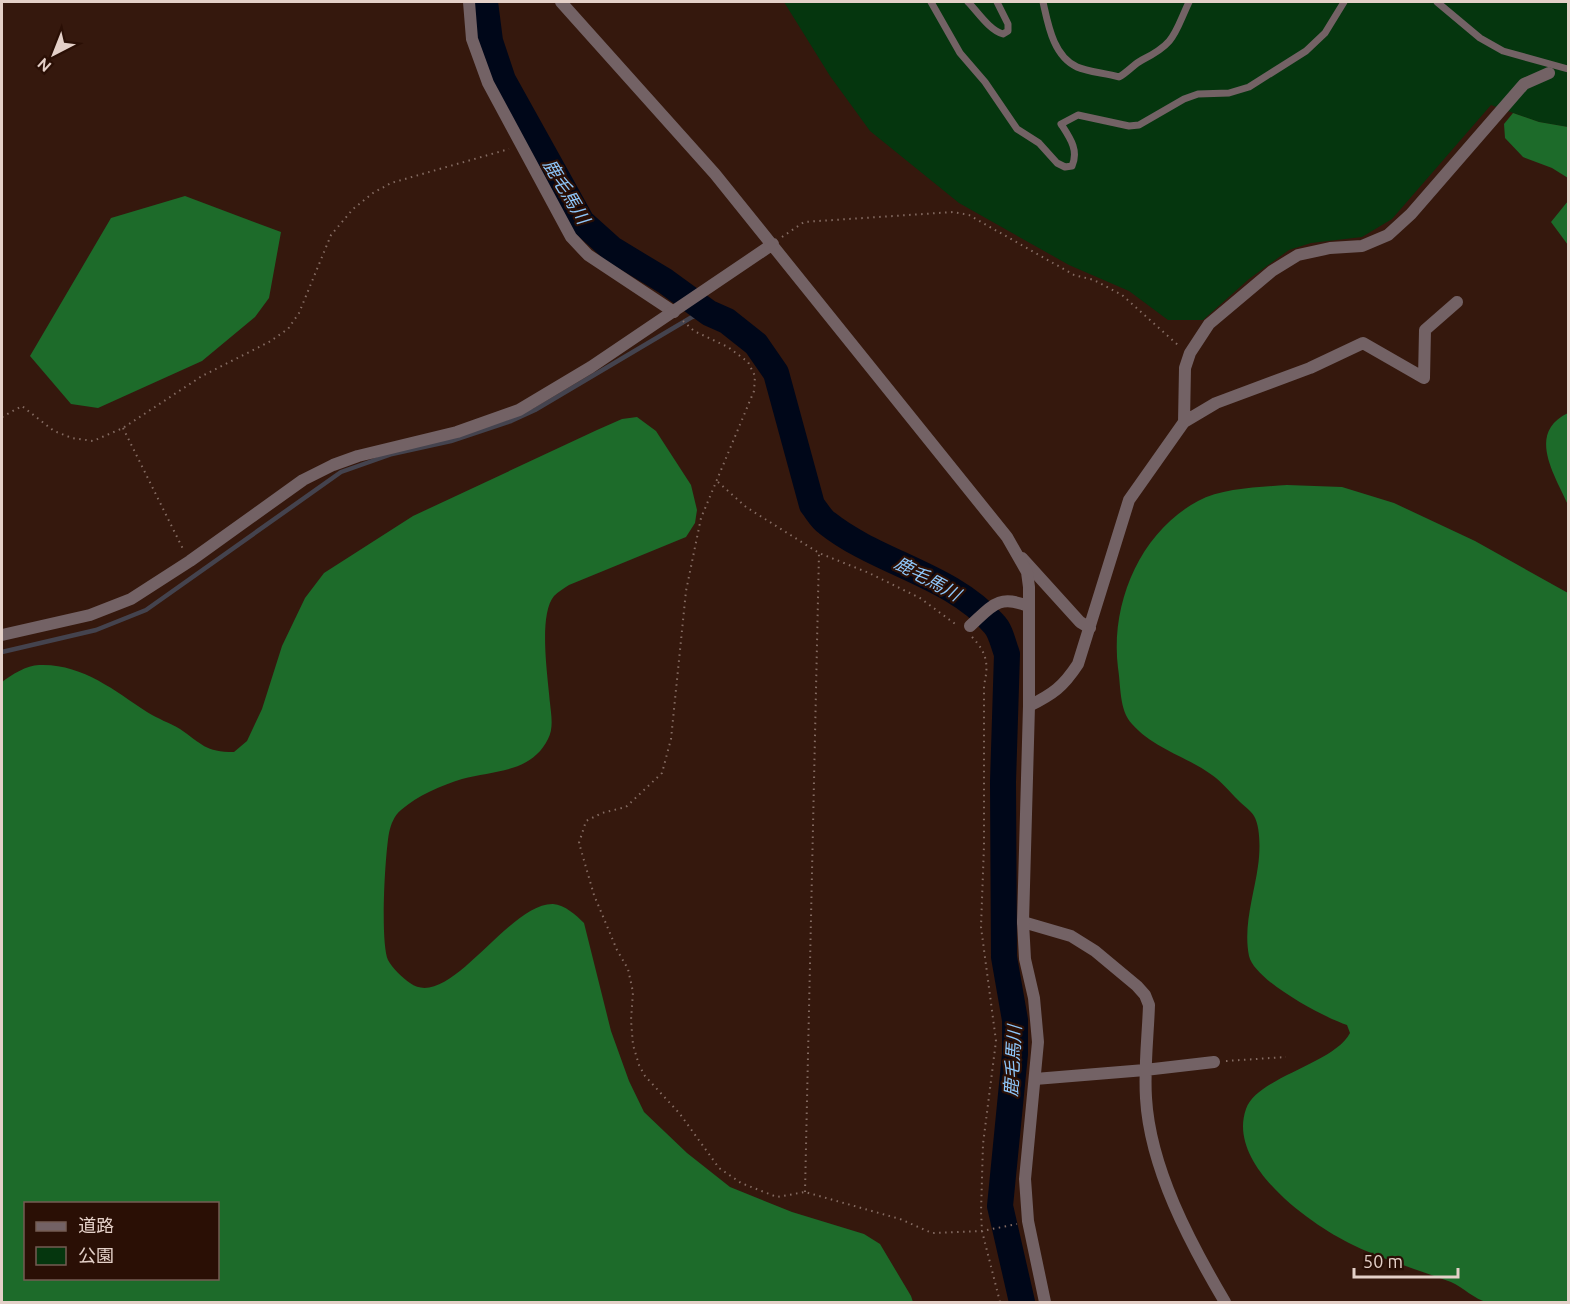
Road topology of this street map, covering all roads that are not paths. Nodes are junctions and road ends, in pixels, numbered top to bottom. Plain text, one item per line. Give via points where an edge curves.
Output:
1 (469, 2) edge
2 (561, 2) edge
3 (931, 2) edge
4 (968, 2) edge
5 (997, 2) edge
6 (1042, 2) edge
7 (1189, 2) edge
8 (1344, 2) edge
9 (1437, 2) edge
10 (1569, 69) edge
11 (1549, 74) dead end
12 (773, 244) junction
13 (1457, 302) dead end
14 (678, 313) junction
15 (1184, 422) junction
16 (1019, 555) junction
17 (1028, 606) junction
18 (970, 626) dead end
19 (1090, 628) junction
20 (2, 636) edge
21 (1029, 706) junction
22 (1023, 922) junction
23 (1214, 1062) road end
24 (1145, 1070) junction
25 (1035, 1079) junction
26 (1045, 1302) edge
27 (1225, 1302) edge

1 - 14 street via 472,39 488,83 571,237 588,255
2 - 12 street
3 - 8 lane via 960,53 1017,129 1065,167 1072,166 1076,157 1061,124 1078,115 1139,125 1198,94 1229,93 1249,87 1306,51 1325,33
4 - 5 lane via 1003,34 1008,31 1008,24
6 - 7 lane via 1051,36 1065,58 1075,67 1119,77 1171,41
9 - 10 lane via 1480,38 1503,51
11 - 15 street via 1524,84 1411,214 1388,235 1362,246 1298,255 1272,271 1209,324 1185,368
12 - 14 street
12 - 16 street
13 - 15 street via 1425,330 1424,378 1363,343 1310,368 1216,403
14 - 20 street via 519,410 457,432 358,456 303,480 131,599 90,615
15 - 19 street via 1129,500
16 - 17 street via 1027,572
16 - 19 street
17 - 18 street via 1002,600
17 - 21 street
19 - 21 street via 1078,664 1066,683
21 - 22 street
22 - 24 street via 1071,936 1095,951 1145,995 1149,1005
22 - 25 street via 1038,1042
23 - 24 street
24 - 25 street
24 - 27 street via 1155,1147 1168,1190
25 - 26 street via 1025,1202

